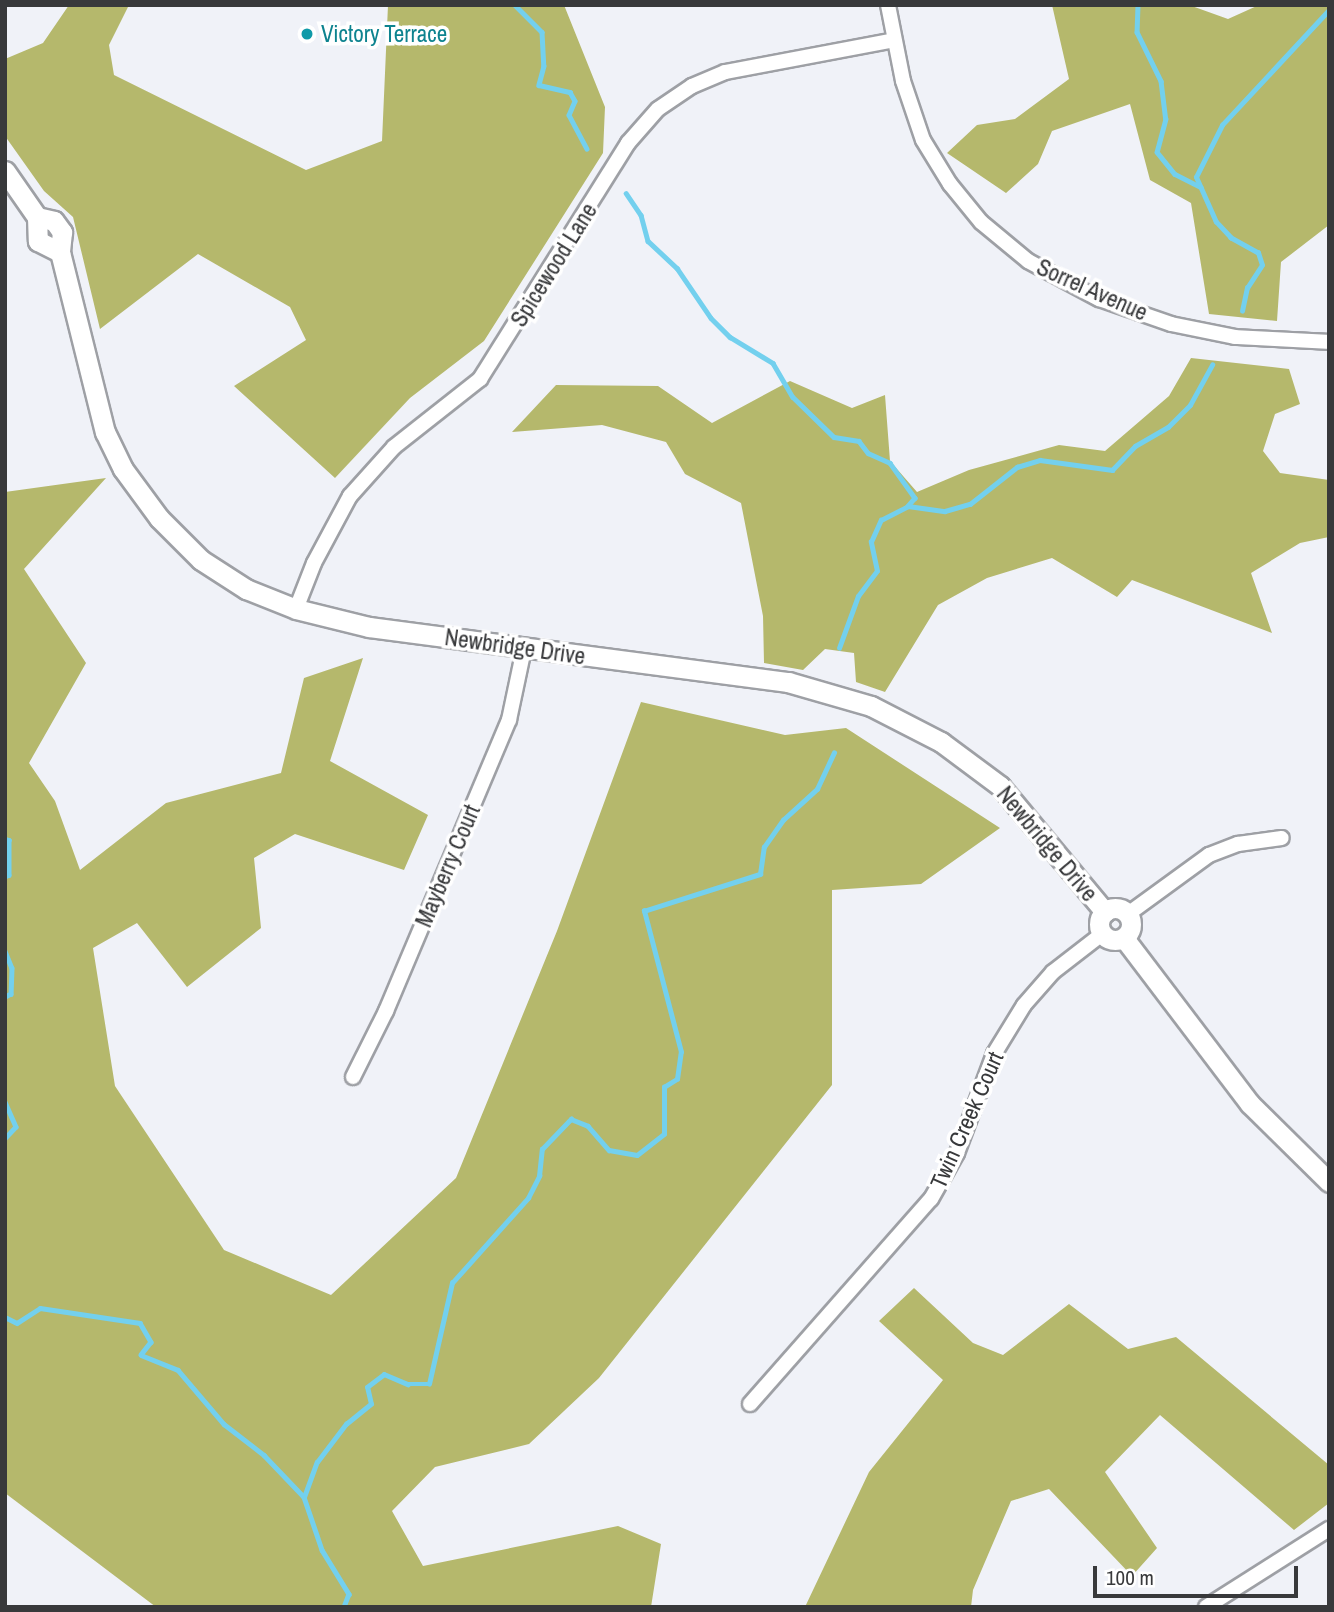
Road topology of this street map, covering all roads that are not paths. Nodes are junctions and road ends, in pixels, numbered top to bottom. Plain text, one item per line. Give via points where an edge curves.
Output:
1 (888, 5) edge
2 (894, 40) junction
3 (5, 171) edge
4 (1329, 342) edge
5 (296, 609) junction
6 (524, 649) junction
7 (1282, 838) dead end
8 (1105, 912) junction
9 (1128, 914) junction
10 (1102, 934) junction
11 (1124, 938) junction
12 (353, 1077) dead end
13 (1329, 1182) edge
14 (750, 1404) dead end
15 (1329, 1529) edge
16 (1206, 1607) edge

1 - 2 street, Sorrel Avenue
2 - 4 street, Sorrel Avenue via 923,140 981,222 1028,261 1099,299 1171,324 1235,337
2 - 5 street, Spicewood Lane via 725,72 692,86 658,109 628,143 480,379 394,447 350,496 314,563
3 - 5 street, Newbridge Drive via 37,216 60,228 60,252 92,392 123,469 159,518 201,560 247,589
5 - 6 street, Newbridge Drive via 369,627
6 - 8 street, Newbridge Drive via 788,682 871,706 941,742 1000,786
6 - 12 street, Mayberry Court via 509,720 386,1011
7 - 9 street via 1238,844 1209,855
8 - 9 street via 1117,908
8 - 10 street via 1099,924
9 - 11 street via 1131,927
10 - 11 street via 1111,940
10 - 14 street, Twin Creek Court via 1053,972 1024,1005 994,1054 957,1153 931,1199
11 - 13 street via 1250,1104
15 - 16 street

